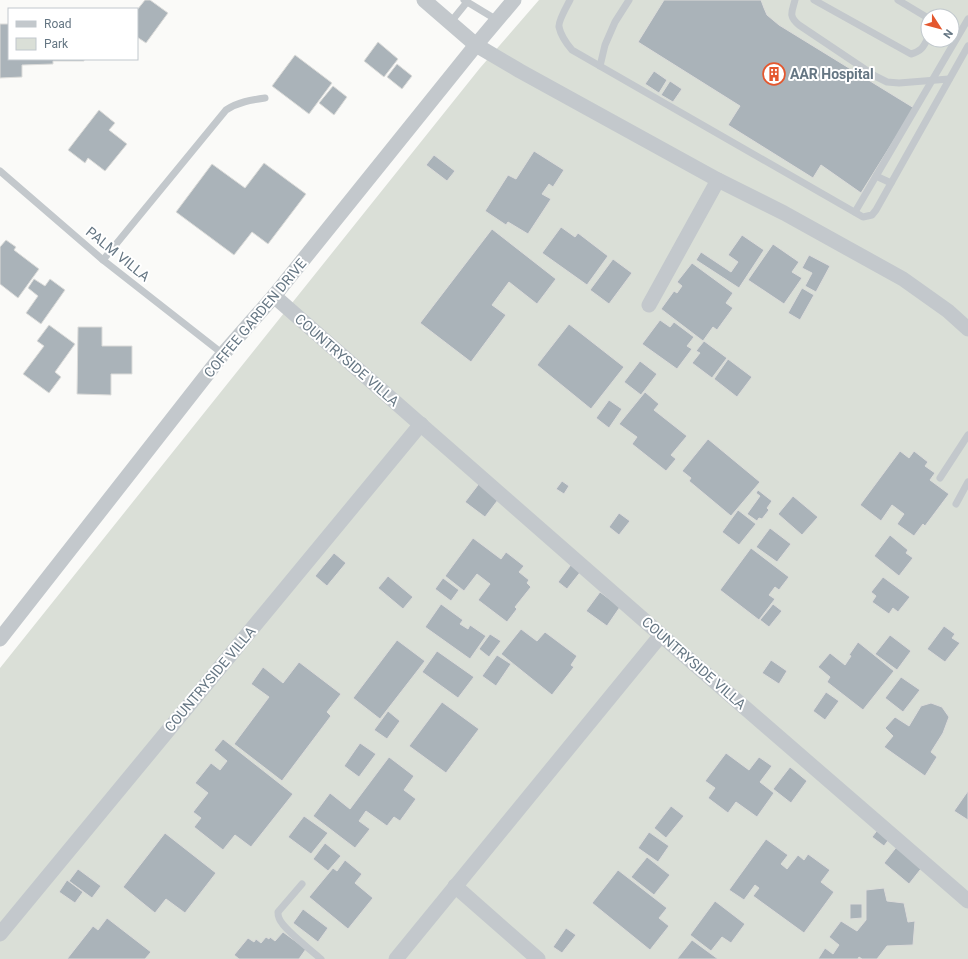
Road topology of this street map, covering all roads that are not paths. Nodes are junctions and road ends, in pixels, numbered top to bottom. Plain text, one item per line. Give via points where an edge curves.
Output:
1 (424, 0) edge
2 (514, 0) edge
3 (570, 0) edge
4 (629, 0) edge
5 (795, 0) edge
6 (814, 0) edge
7 (898, 0) edge
8 (465, 1) edge
9 (920, 13) edge
10 (968, 19) edge
11 (497, 20) junction
12 (450, 22) junction
13 (476, 45) junction
14 (968, 46) edge
15 (922, 48) edge
16 (600, 66) junction
17 (949, 79) junction
18 (932, 81) junction
19 (265, 98) dead end
20 (0, 171) edge
21 (876, 176) junction
22 (718, 180) junction
23 (891, 183) junction
24 (855, 212) junction
25 (103, 260) junction
26 (274, 296) junction
27 (649, 305) dead end
28 (968, 329) edge
29 (223, 354) junction
30 (420, 424) junction
31 (968, 435) edge
32 (940, 478) dead end
33 (968, 482) edge
34 (956, 504) dead end
35 (661, 635) junction
36 (0, 639) edge
37 (302, 884) dead end
38 (455, 886) junction
39 (968, 901) edge
40 (0, 934) edge
41 (321, 959) edge
42 (396, 959) edge
43 (538, 959) edge

1 - 12 street
2 - 11 street, COFFEE GARDEN DRIVE
3 - 16 lane via 559,26 564,40 572,50
4 - 16 lane via 615,22 605,45
5 - 18 lane via 791,13 793,20 875,76 887,82
6 - 15 lane via 911,54
7 - 9 lane
8 - 11 lane
8 - 12 lane
10 - 18 lane
11 - 13 street, COFFEE GARDEN DRIVE
12 - 13 street
13 - 22 street
13 - 26 street, COFFEE GARDEN DRIVE
14 - 17 lane
16 - 24 lane
17 - 18 lane
17 - 23 lane
18 - 21 lane
19 - 25 lane via 244,102 226,110
20 - 25 lane, PALM VILLA
21 - 23 lane
21 - 24 lane
22 - 27 street
22 - 28 street via 784,213 903,279 948,311
23 - 24 lane via 872,215 863,217
25 - 29 lane, PALM VILLA
26 - 29 street, COFFEE GARDEN DRIVE
26 - 30 street, COUNTRYSIDE VILLA
29 - 36 street, COFFEE GARDEN DRIVE
30 - 35 street, COUNTRYSIDE VILLA
30 - 40 street, COUNTRYSIDE VILLA
31 - 32 lane
33 - 34 lane
35 - 38 street
35 - 39 street, COUNTRYSIDE VILLA
37 - 41 lane via 278,912 278,917 291,933
38 - 42 street
38 - 43 street

